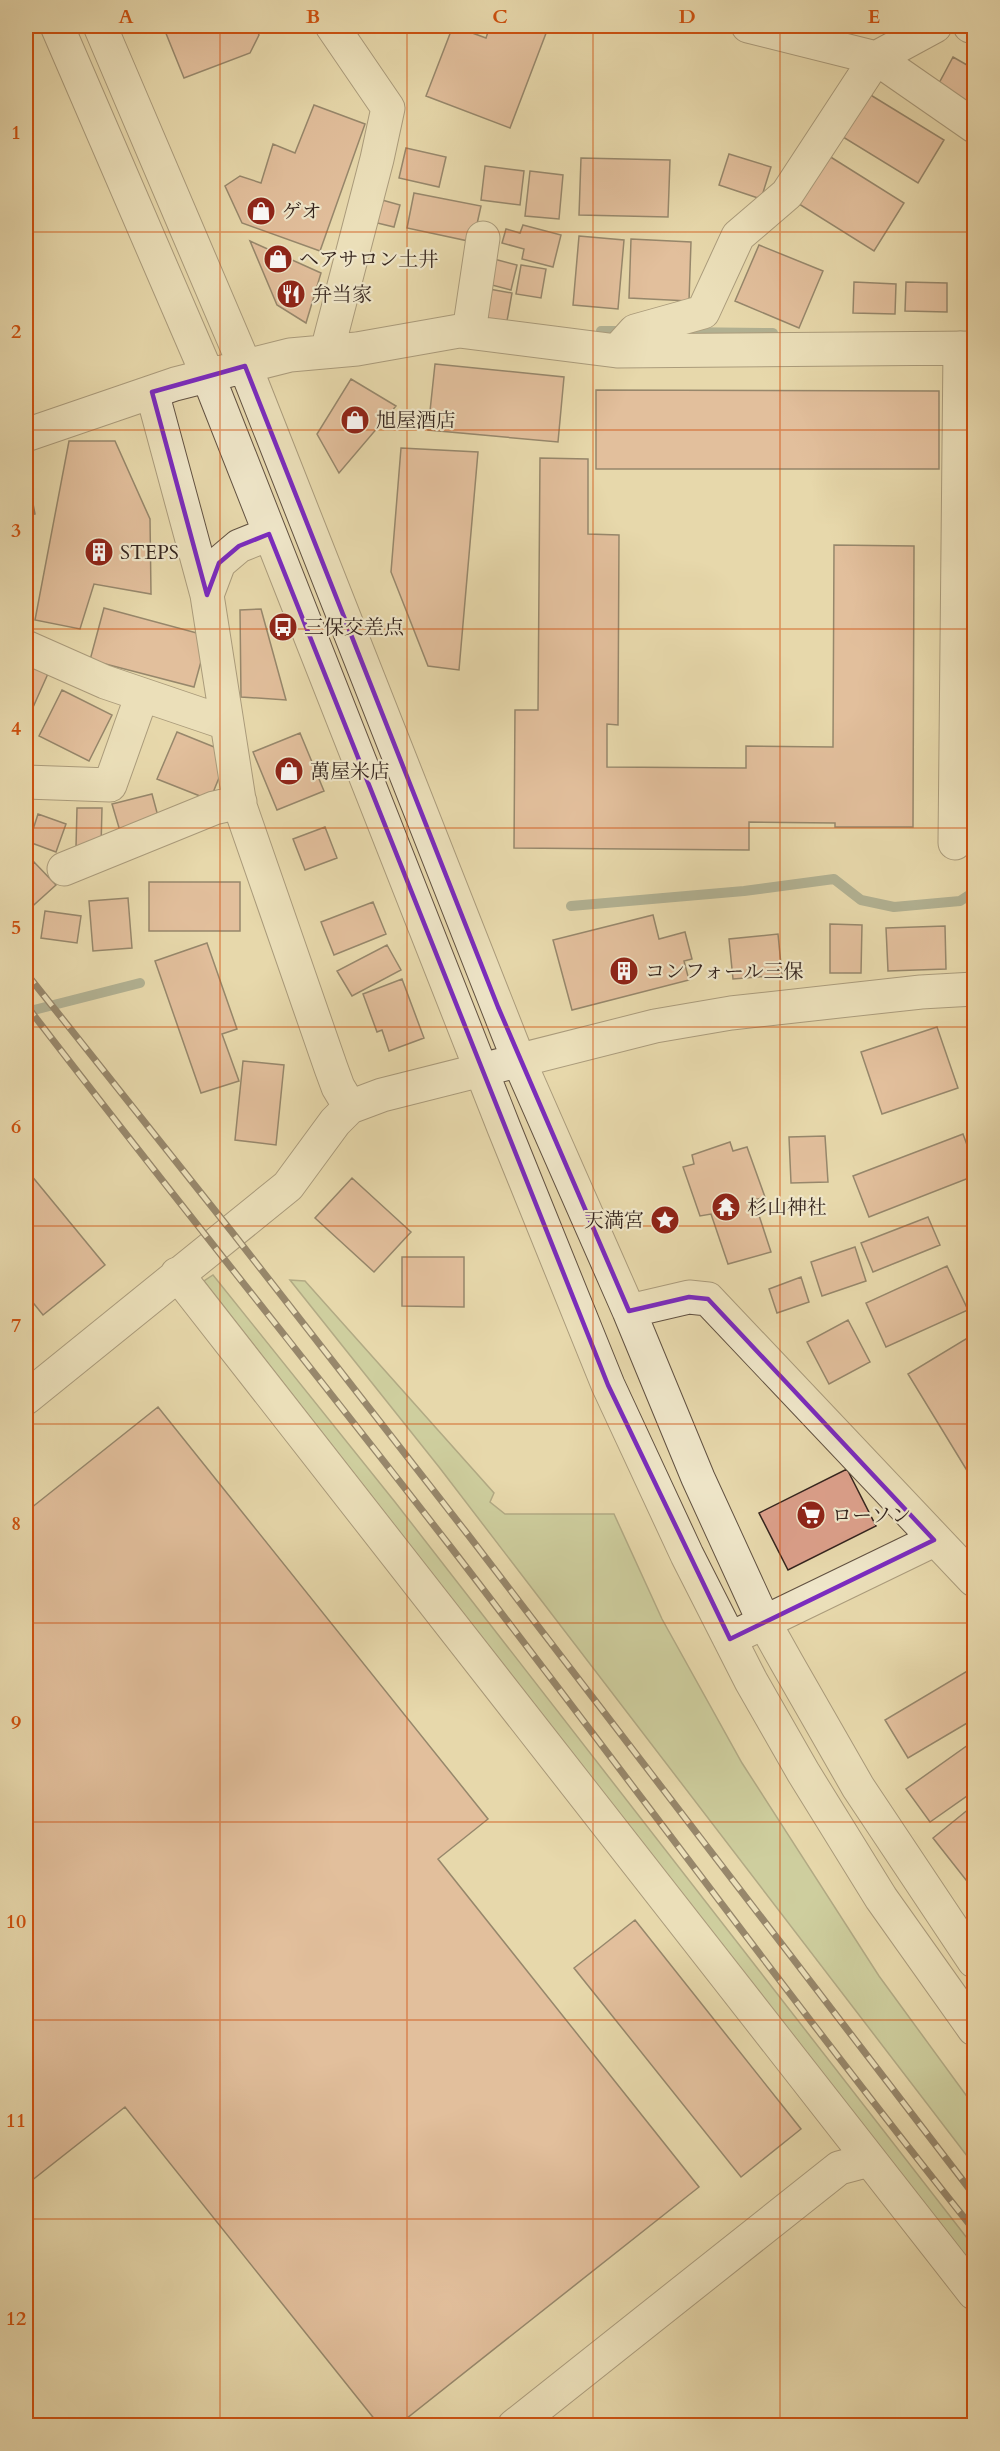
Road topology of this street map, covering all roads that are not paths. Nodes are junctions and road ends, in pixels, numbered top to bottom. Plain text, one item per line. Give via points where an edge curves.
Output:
1 (57, 26) edge
2 (100, 26) edge
3 (332, 26) edge
4 (748, 26) edge
5 (935, 26) edge
6 (970, 26) edge
7 (975, 26) edge
8 (876, 58) junction
9 (975, 126) edge
10 (483, 238) dead end
11 (469, 332) junction
12 (967, 348) edge
13 (327, 351) junction
14 (617, 351) junction
15 (246, 366) junction
16 (208, 376) junction
17 (152, 392) junction
18 (26, 435) edge
19 (269, 534) junction
20 (207, 595) junction
21 (26, 647) edge
22 (142, 695) junction
23 (226, 723) junction
24 (26, 782) edge
25 (240, 802) junction
26 (955, 843) dead end
27 (64, 869) dead end
28 (975, 989) edge
29 (519, 1061) junction
30 (481, 1069) junction
31 (350, 1107) junction
32 (177, 1274) junction
33 (629, 1311) junction
34 (26, 1398) edge
35 (934, 1540) junction
36 (975, 1580) edge
37 (764, 1622) junction
38 (730, 1639) junction
39 (975, 1960) edge
40 (975, 2029) edge
41 (869, 2160) junction
42 (975, 2293) edge
43 (514, 2426) edge

1 - 16 street
2 - 15 street
3 - 13 street via 388,108
4 - 8 street
5 - 8 street
6 - 7 street
8 - 9 street
8 - 14 street via 787,194 738,236 703,312 635,331
10 - 11 street
11 - 13 street
11 - 14 street
12 - 14 street
12 - 26 street
13 - 15 street
15 - 16 street
15 - 29 street
16 - 17 street
16 - 19 street
17 - 18 street
17 - 20 street
19 - 20 street via 239,546 219,563
19 - 30 street
20 - 23 street
21 - 22 street
22 - 23 street
22 - 24 street via 110,785
23 - 25 street
25 - 27 street via 214,808
25 - 31 street via 335,1078
28 - 29 street via 731,1013 655,1026
29 - 30 street
29 - 33 street
30 - 31 street
30 - 38 street via 608,1385
31 - 32 street via 288,1186
32 - 34 street
32 - 41 street
33 - 35 street via 689,1297 708,1299
33 - 37 street via 698,1478
35 - 36 street
35 - 37 street
37 - 38 street
37 - 39 street via 858,1787
38 - 40 street via 751,1681 881,1898
41 - 42 street
41 - 43 street via 839,2169

